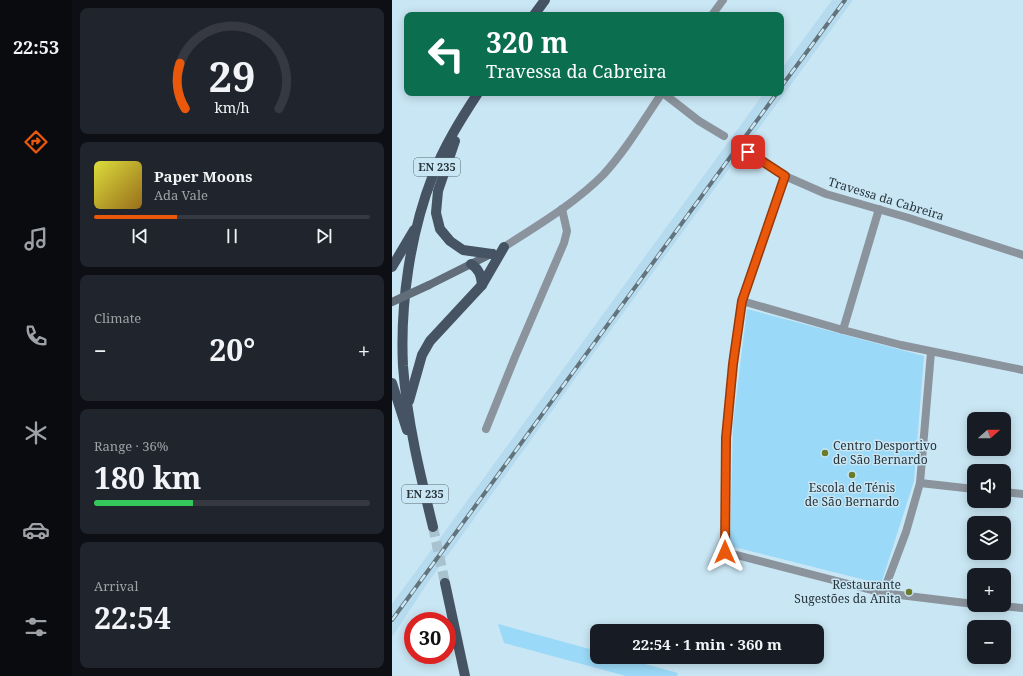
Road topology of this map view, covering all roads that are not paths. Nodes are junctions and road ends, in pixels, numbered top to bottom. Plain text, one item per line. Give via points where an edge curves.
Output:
1 (546, 0) edge
2 (723, 0) edge
3 (536, 12) edge
4 (714, 12) edge
5 (476, 96) edge
6 (661, 96) edge
7 (667, 96) edge
8 (464, 114) junction
9 (724, 136) dead end
10 (748, 152) dead end
11 (785, 176) junction
12 (562, 209) junction
13 (879, 209) junction
14 (418, 223) junction
15 (504, 247) junction
16 (463, 250) junction
17 (492, 254) junction
18 (1023, 255) edge
19 (468, 266) junction
20 (392, 267) edge
21 (482, 285) junction
22 (742, 301) junction
23 (392, 302) edge
24 (843, 330) junction
25 (931, 352) junction
26 (1023, 370) edge
27 (392, 383) edge
28 (408, 408) junction
29 (486, 429) dead end
30 (417, 461) junction
31 (920, 483) junction
32 (967, 488) edge
33 (1011, 493) edge
34 (1023, 494) edge
35 (433, 527) tunnel mouth
36 (445, 583) tunnel mouth
37 (883, 593) junction
38 (967, 603) edge
39 (1011, 607) edge
40 (1023, 608) edge
41 (465, 676) edge

1 - 3 main road
2 - 4 street
5 - 8 main road, EN 235
6 - 12 street via 602,175
7 - 9 street via 699,121
8 - 14 main road, EN 235 via 433,175
8 - 16 main road via 438,191 436,213 440,229 450,241
10 - 11 street, Travessa da Cabreira
11 - 13 street, Travessa da Cabreira via 826,194
11 - 22 street
12 - 15 street
12 - 29 street via 567,231 564,243
13 - 18 street, Travessa da Cabreira
13 - 24 street
14 - 20 main road
14 - 28 main road, EN 235 via 407,279 402,325 403,367
15 - 17 street
15 - 21 main road
16 - 17 main road
16 - 19 main road
17 - 19 street
19 - 21 main road via 475,267 479,272
19 - 23 street, bridge
21 - 28 main road via 430,341 422,355
22 - 24 street
22 - 37 street via 726,438 725,552
24 - 25 street
25 - 26 street
25 - 31 street
27 - 30 main road
28 - 30 main road, EN 235
30 - 35 main road, EN 235
31 - 32 street
31 - 37 street via 906,532
33 - 34 street
36 - 41 main road
37 - 38 street
39 - 40 street

